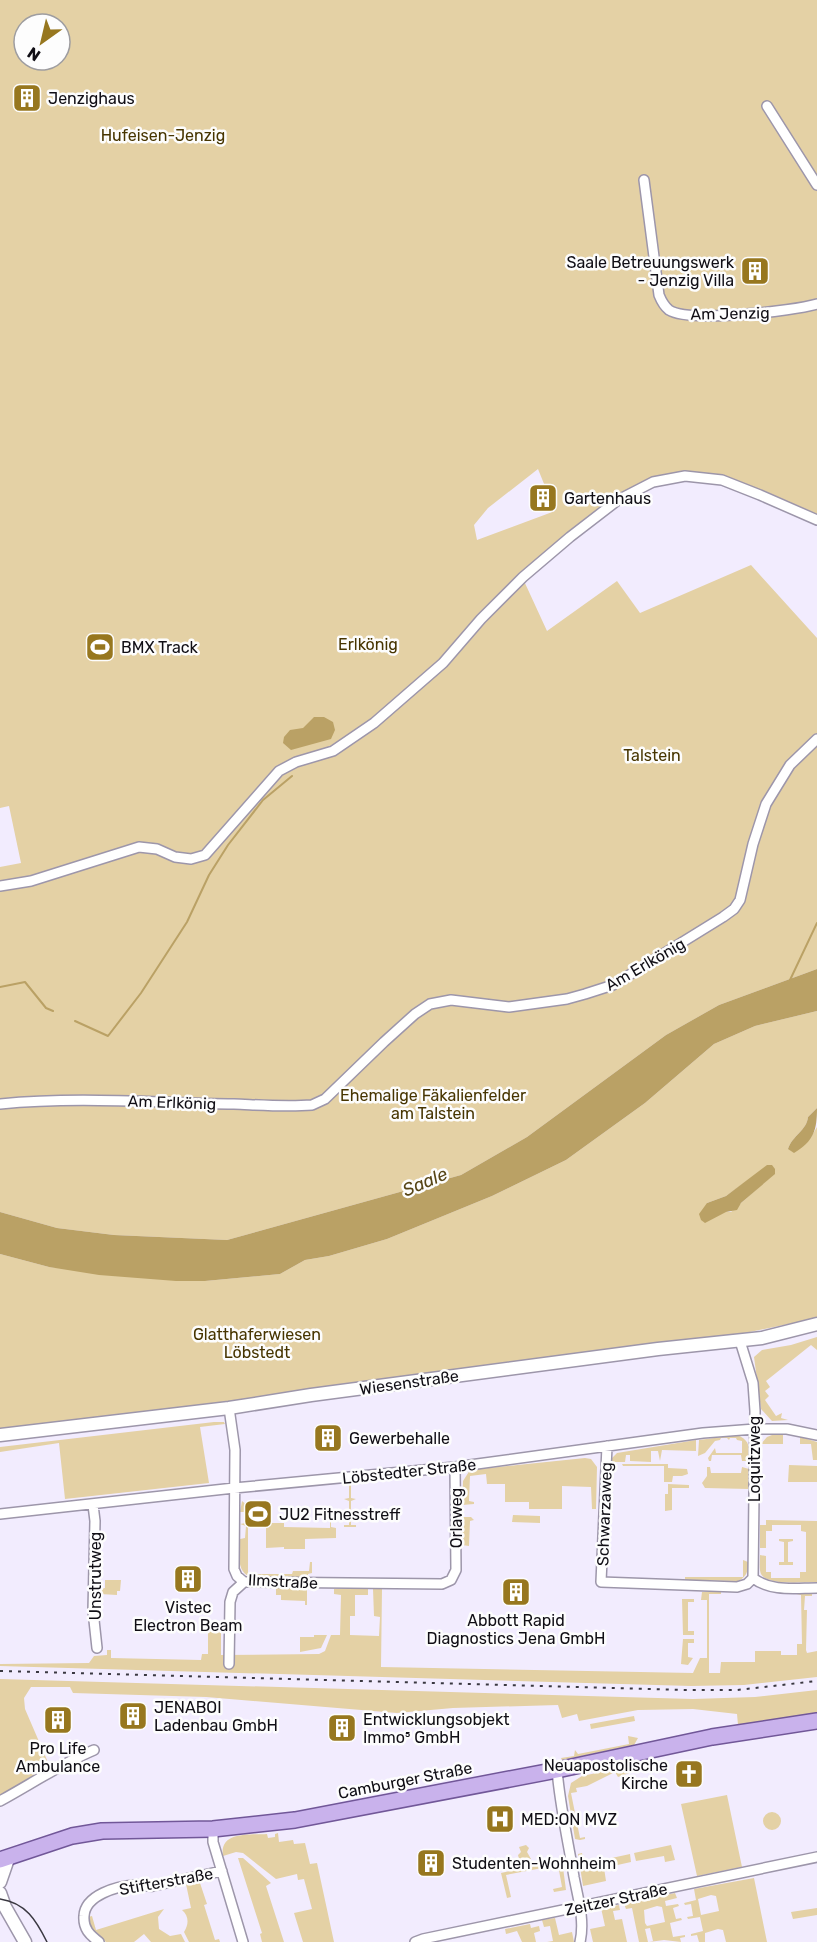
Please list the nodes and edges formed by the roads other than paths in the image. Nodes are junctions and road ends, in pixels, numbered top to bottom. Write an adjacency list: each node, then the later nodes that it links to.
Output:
1 (767, 106): 3 (street)
2 (644, 180): 4 (street, Am Jenzig)
3 (817, 185)
4 (817, 304)
5 (817, 520): 7 (street)
6 (817, 740): 8 (street, Am Erlkönig)
7 (0, 886)
8 (0, 1104)
9 (817, 1324): 10 (street, Wiesenstraße)
10 (740, 1341): 11 (street, Wiesenstraße); 12 (street, Loquitzweg)
11 (229, 1408): 13 (street, Wiesenstraße); 17 (street, Ilmstraße)
12 (755, 1428): 14 (street, Löbstedter Straße); 15 (street, Löbstedter Straße); 21 (street, Loquitzweg)
13 (0, 1435)
14 (817, 1436)
15 (607, 1446): 16 (street, Löbstedter Straße); 21 (street, Schwarzaweg)
16 (455, 1467): 17 (street, Löbstedter Straße); 20 (street, Orlaweg)
17 (234, 1488): 18 (street, Löbstedter Straße); 22 (street, Ilmstraße)
18 (93, 1505): 19 (street, Löbstedter Straße); 24 (street, Unstrutweg)
19 (0, 1514)
20 (456, 1570): 22 (street, Ilmstraße)
21 (753, 1578): 23 (street)
22 (244, 1582): 25 (street)
23 (817, 1588)
24 (97, 1648)
25 (229, 1664)
26 (817, 1721): 28 (main road, Camburger Straße)
27 (94, 1750): 29 (street)
28 (557, 1770): 30 (main road, Camburger Straße); 36 (street)
29 (0, 1801)
30 (213, 1829): 32 (main road, Camburger Straße); 33 (street, Stifterstraße)
31 (817, 1857): 36 (street, Zeitzer Straße)
32 (5, 1858): 34 (street)
33 (222, 1871): 39 (street, Stifterstraße); 40 (street, Stifterstraße)
34 (0, 1883): 35 (street)
35 (0, 1894): 38 (street)
36 (579, 1906): 37 (street); 41 (street, Zeitzer Straße)
37 (583, 1931): 42 (street); 43 (street)
38 (25, 1942)
39 (99, 1942)
40 (243, 1942)
41 (416, 1942)
42 (580, 1942)
43 (588, 1942)

